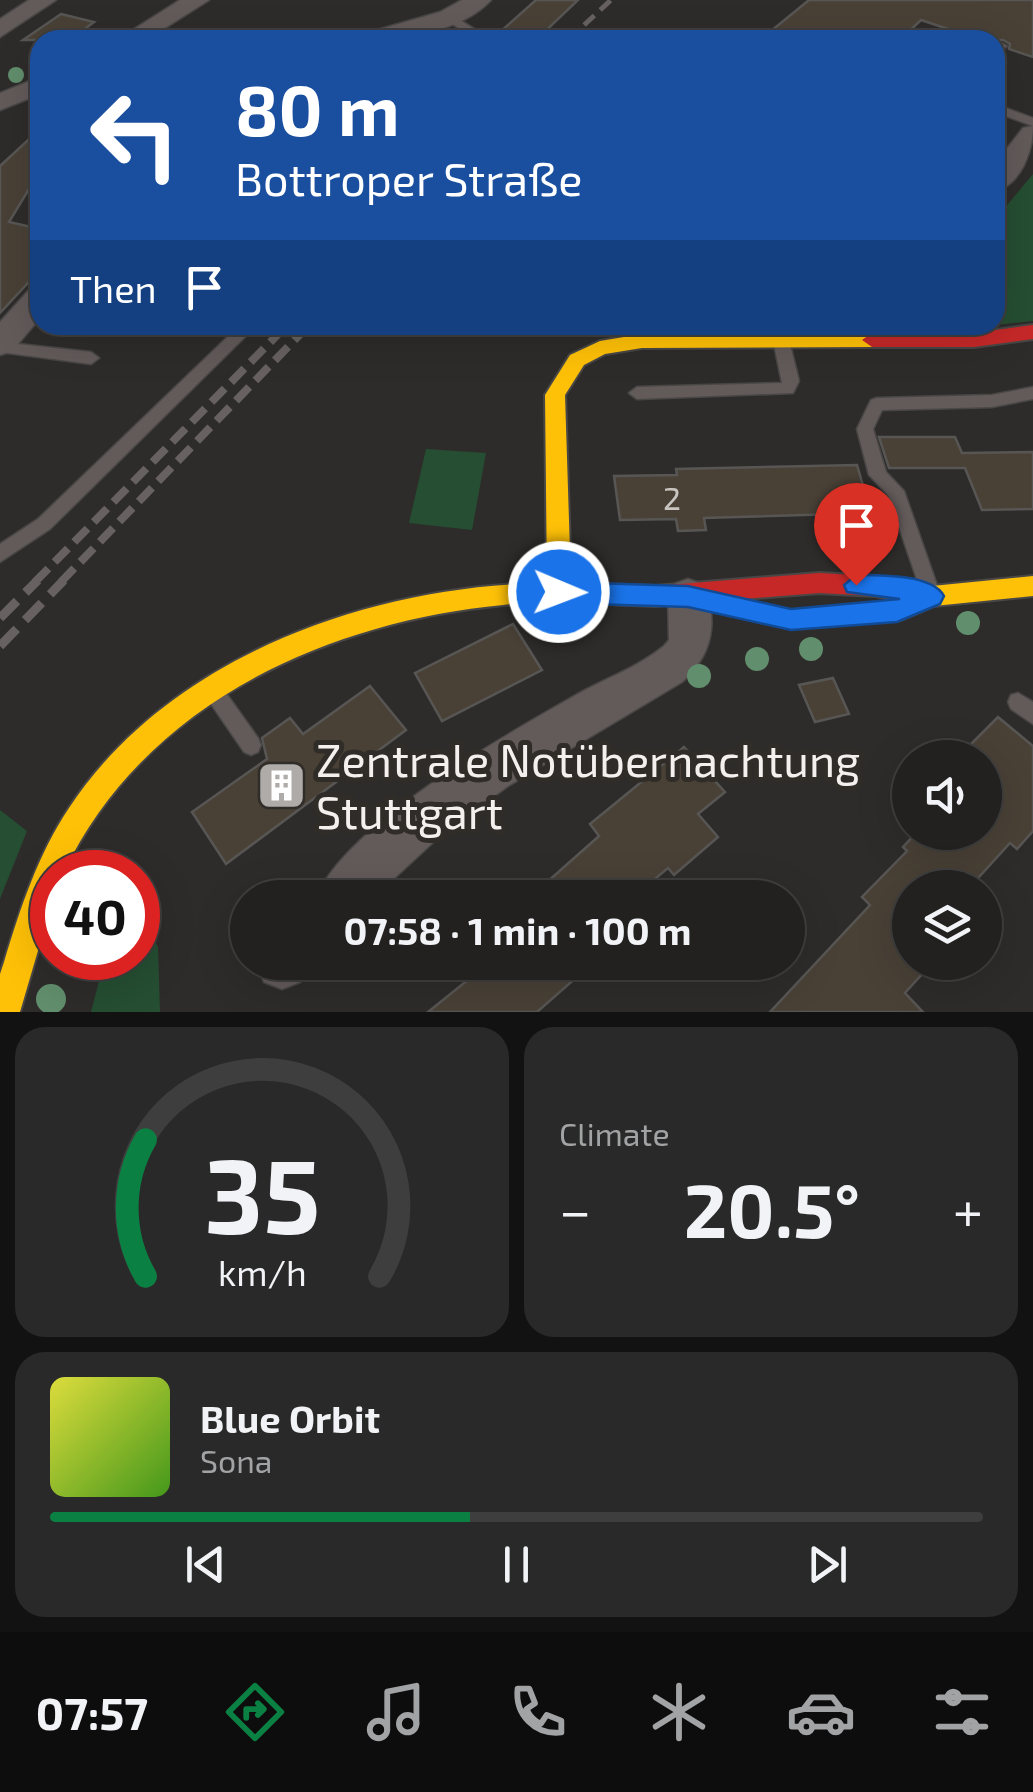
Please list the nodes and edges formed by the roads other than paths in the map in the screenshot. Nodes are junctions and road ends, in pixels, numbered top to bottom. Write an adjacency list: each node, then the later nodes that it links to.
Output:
1 (44, 0): 5 (street)
2 (198, 0): 6 (street)
3 (479, 0): 4 (street)
4 (448, 17): 7 (street); 8 (lane)
5 (0, 30)
6 (146, 30)
7 (403, 30)
8 (469, 30)
9 (30, 88): 10 (street)
10 (0, 102)
11 (1005, 112): 12 (lane)
12 (1033, 122)
13 (1033, 134): 14 (street)
14 (1005, 169)
15 (30, 310): 23 (street)
16 (1033, 332): 22 (street)
17 (240, 335): 27 (lane)
18 (832, 335): 21 (street)
19 (905, 335): 22 (street)
20 (960, 335): 22 (street)
21 (781, 340): 25 (lane); 29 (street)
22 (974, 340)
23 (0, 345): 24 (lane)
24 (92, 358)
25 (636, 393)
26 (1033, 393): 31 (lane)
27 (0, 554)
28 (1033, 586): 31 (street)
29 (559, 592): 30 (street); 34 (street)
30 (688, 596): 31 (street); 32 (street); 37 (street)
31 (932, 596): 33 (street)
32 (753, 612)
33 (882, 613)
34 (212, 689): 35 (lane); 36 (street)
35 (251, 745)
36 (61, 850)
37 (354, 880)
38 (30, 942): 39 (street)
39 (5, 997)

